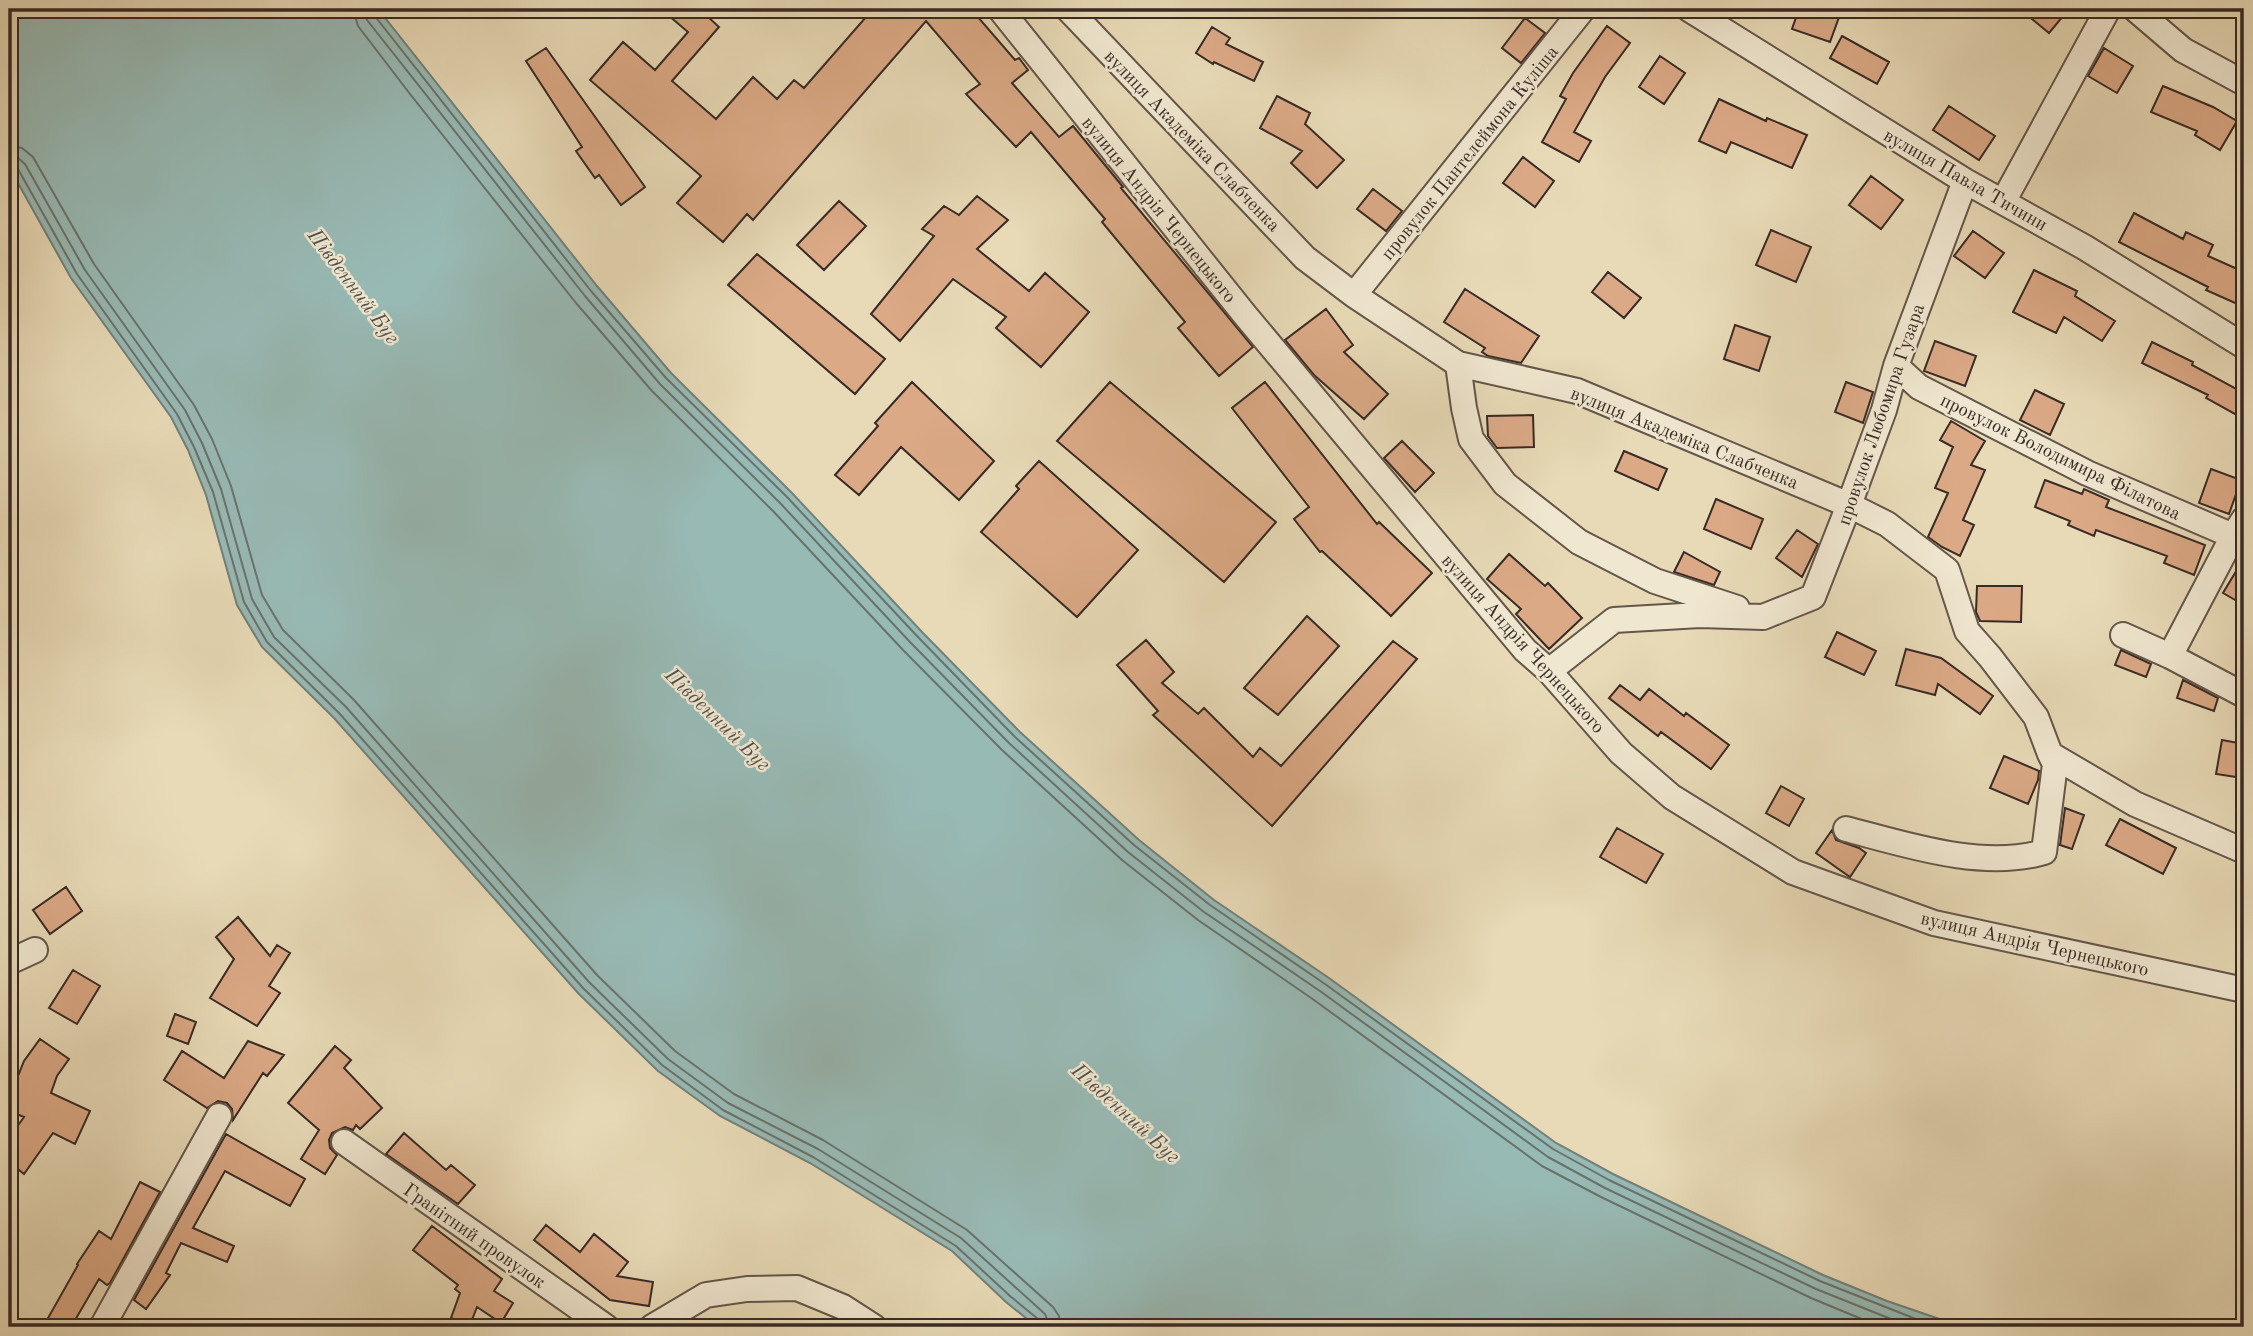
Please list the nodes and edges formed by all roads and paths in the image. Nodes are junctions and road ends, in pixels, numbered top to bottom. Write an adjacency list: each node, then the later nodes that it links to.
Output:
1 (1000, 9): 19 (street, вулиця Андрія Чернецького)
2 (1068, 9): 10 (street, вулиця Академіка Слабченка)
3 (1583, 9): 10 (street, провулок Пантелеймона Куліша)
4 (1689, 9): 8 (street, вулиця Павла Тичини)
5 (2108, 9): 9 (street)
6 (2135, 9): 7 (street)
7 (2244, 83)
8 (1965, 181): 9 (street, вулиця Павла Тичини); 13 (street, провулок Любомира Гузара)
9 (2003, 202): 11 (street, вулиця Павла Тичини)
10 (1354, 295): 12 (street, вулиця Академіка Слабченка)
11 (2244, 346)
12 (1458, 364): 14 (street, вулиця Академіка Слабченка); 16 (street)
13 (1896, 366): 14 (street, провулок Любомира Гузара); 15 (street, провулок Володимира Філатова)
14 (1849, 505): 16 (street, провулок Любомира Гузара); 21 (street, вулиця Академіка Слабченка)
15 (2239, 527): 18 (street, провулок Володимира Філатова)
16 (1763, 617): 19 (street)
17 (2123, 635): 18 (street)
18 (2169, 656): 20 (street)
19 (1549, 671): 26 (street, вулиця Андрія Чернецького)
20 (2244, 695)
21 (2050, 754): 22 (street, вулиця Академіка Слабченка); 23 (street)
22 (1846, 829)
23 (2244, 852)
24 (36, 950): 25 (street)
25 (9, 962)
26 (2244, 990)
27 (219, 1116): 29 (street)
28 (344, 1142): 30 (street, Гранітний провулок)
29 (102, 1327)
30 (606, 1327)
31 (652, 1327): 32 (street)
32 (874, 1327)

